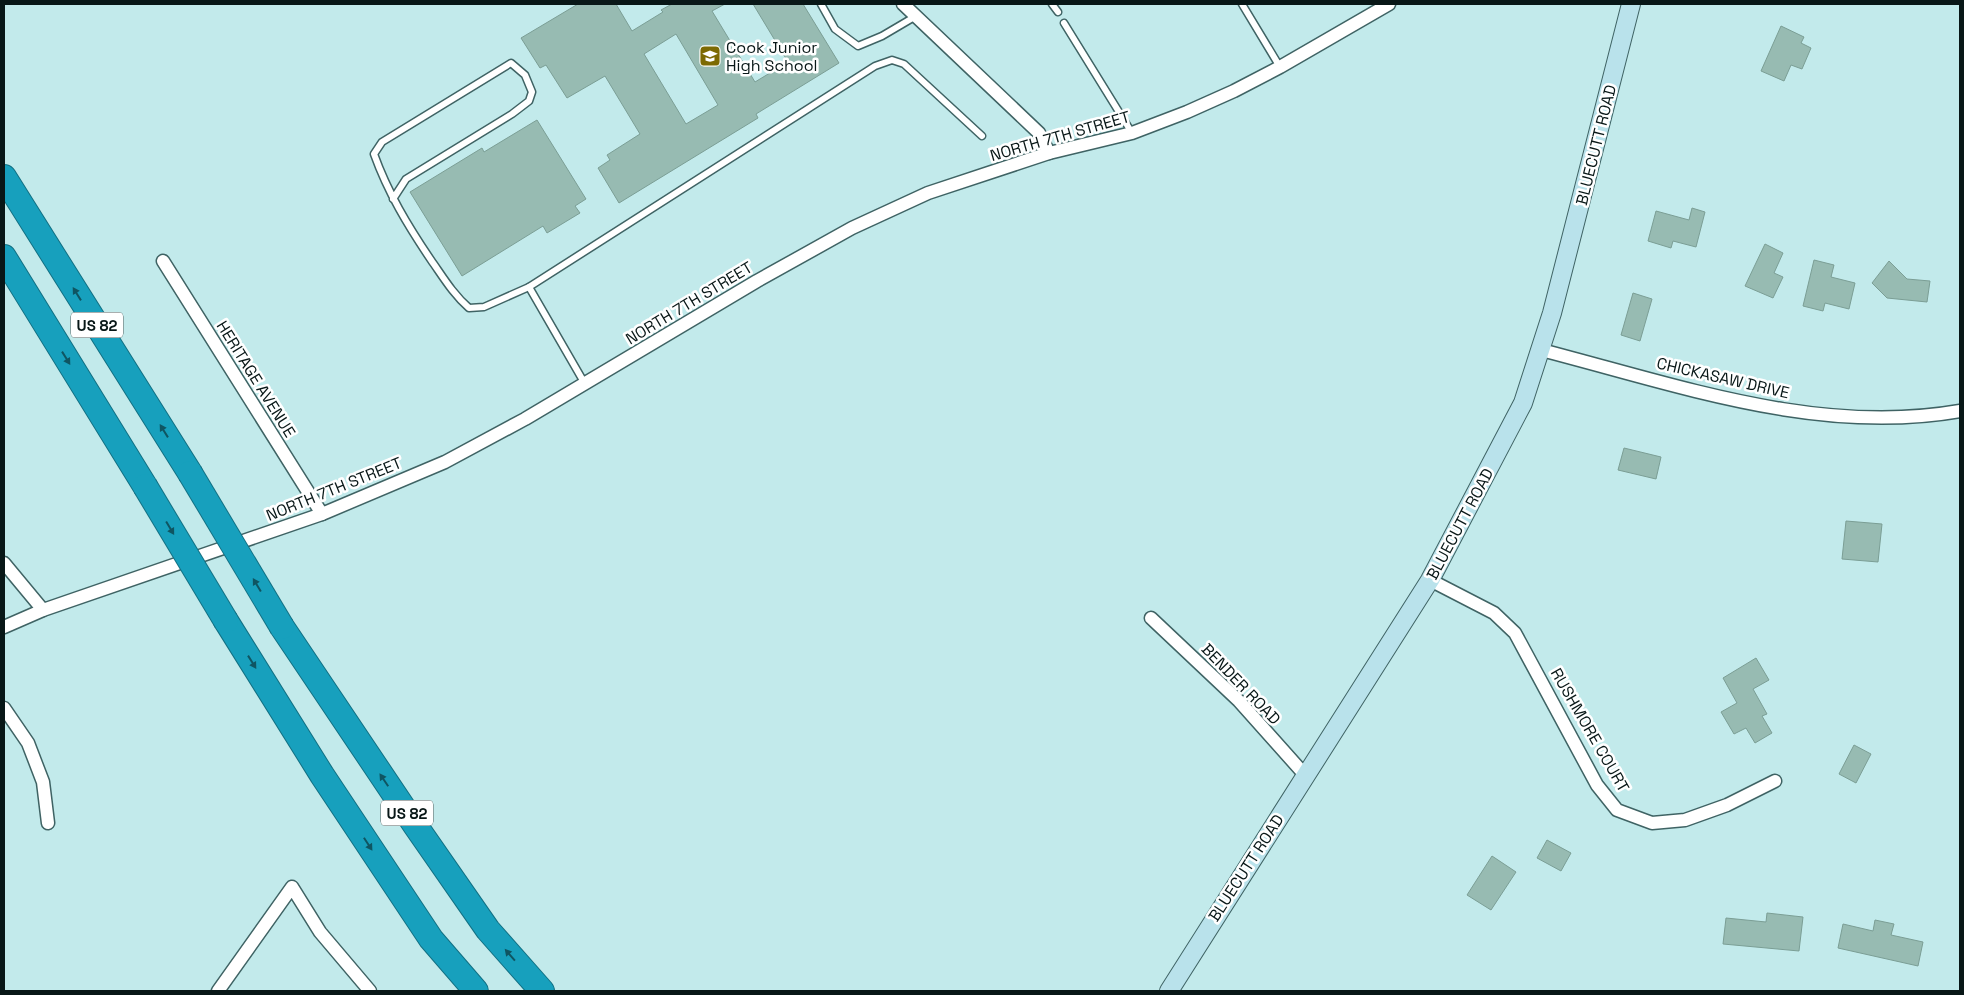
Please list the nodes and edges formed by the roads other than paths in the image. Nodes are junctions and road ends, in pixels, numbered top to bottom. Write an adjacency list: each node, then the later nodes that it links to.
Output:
1 (821, 4): 7 (lane)
2 (1052, 4): 8 (lane)
3 (1242, 4): 11 (lane)
4 (1389, 4): 11 (street, NORTH 7TH STREET)
5 (1624, 4): 10 (street)
6 (1631, 4): 10 (street, BLUECUTT ROAD)
7 (910, 8): 14 (street)
8 (1058, 12)
9 (1064, 23): 12 (lane)
10 (1619, 55): 20 (street, BLUECUTT ROAD)
11 (1280, 67): 12 (street, NORTH 7TH STREET)
12 (1132, 133): 14 (street, NORTH 7TH STREET)
13 (982, 136): 19 (lane)
14 (1049, 153): 21 (street, NORTH 7TH STREET)
15 (4, 177): 36 (highway, US 82, one-way to 15, bridge)
16 (393, 199): 16 (lane); 19 (lane)
17 (4, 257): 35 (highway, US 82, one-way to 35, bridge)
18 (163, 262): 23 (street, HERITAGE AVENUE)
19 (529, 287): 21 (lane)
20 (1541, 350): 22 (street, CHICKASAW DRIVE); 25 (street, BLUECUTT ROAD)
21 (585, 384): 23 (street, NORTH 7TH STREET)
22 (1960, 411)
23 (322, 514): 26 (street, NORTH 7TH STREET)
24 (4, 563): 26 (street)
25 (1430, 580): 30 (street, BLUECUTT ROAD); 31 (street, RUSHMORE COURT)
26 (44, 610): 28 (street, NORTH 7TH STREET)
27 (1151, 618): 30 (street, BENDER ROAD)
28 (4, 627)
29 (4, 708): 32 (street)
30 (1305, 776): 37 (street, BLUECUTT ROAD)
31 (1775, 781)
32 (48, 824)
33 (218, 991): 34 (street)
34 (370, 991)
35 (476, 991)
36 (542, 991)
37 (1169, 991)

